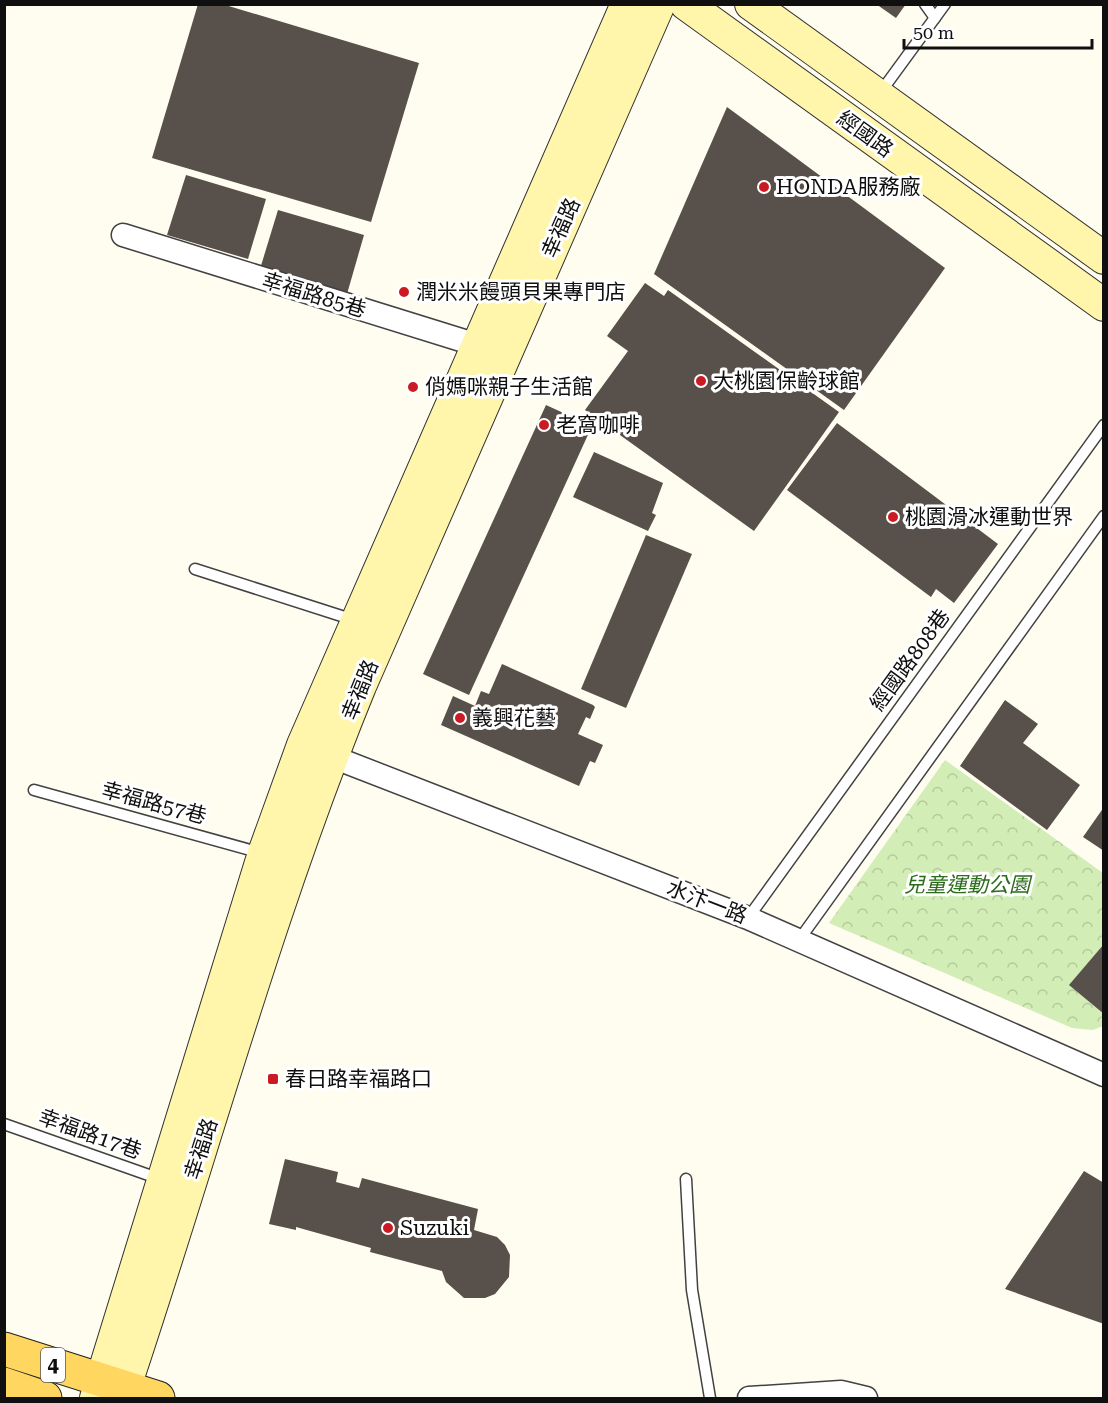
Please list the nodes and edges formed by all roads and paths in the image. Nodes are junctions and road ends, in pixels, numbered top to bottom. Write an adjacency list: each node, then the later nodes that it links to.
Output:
1 (627, 4): 12 (street, 幸福路)
2 (659, 4): 12 (street, 幸福路)
3 (686, 4): 11 (street, 經國路)
4 (751, 4): 8 (street, 經國路)
5 (925, 4): 7 (lane)
6 (945, 4): 7 (lane)
7 (935, 18): 8 (lane)
8 (878, 96): 10 (street, 經國路)
9 (123, 235): 12 (street, 幸福路85巷)
10 (1104, 258)
11 (1104, 305)
12 (492, 350): 16 (street, 幸福路); 18 (street, 幸福路)
13 (1104, 425): 21 (lane, 經國路808巷)
14 (1104, 516): 22 (lane)
15 (195, 569): 16 (lane)
16 (357, 621): 17 (street, 幸福路)
17 (303, 745): 18 (street, 水汴一路); 20 (street, 幸福路)
18 (333, 757): 21 (street, 水汴一路); 29 (street, 幸福路)
19 (34, 790): 20 (lane, 幸福路57巷)
20 (264, 854): 26 (street, 幸福路)
21 (748, 918): 22 (street, 水汴一路)
22 (799, 940): 23 (street, 水汴一路)
23 (1104, 1075)
24 (4, 1124): 26 (lane, 幸福路17巷)
25 (686, 1179): 32 (lane)
26 (163, 1181): 29 (street, 幸福路)
27 (4, 1349): 29 (main road, 4)
28 (4, 1384): 30 (main road, 4)
29 (111, 1391): 31 (main road, 4)
30 (45, 1398)
31 (158, 1398)
32 (710, 1398)
33 (749, 1398): 34 (street)
34 (866, 1398)

